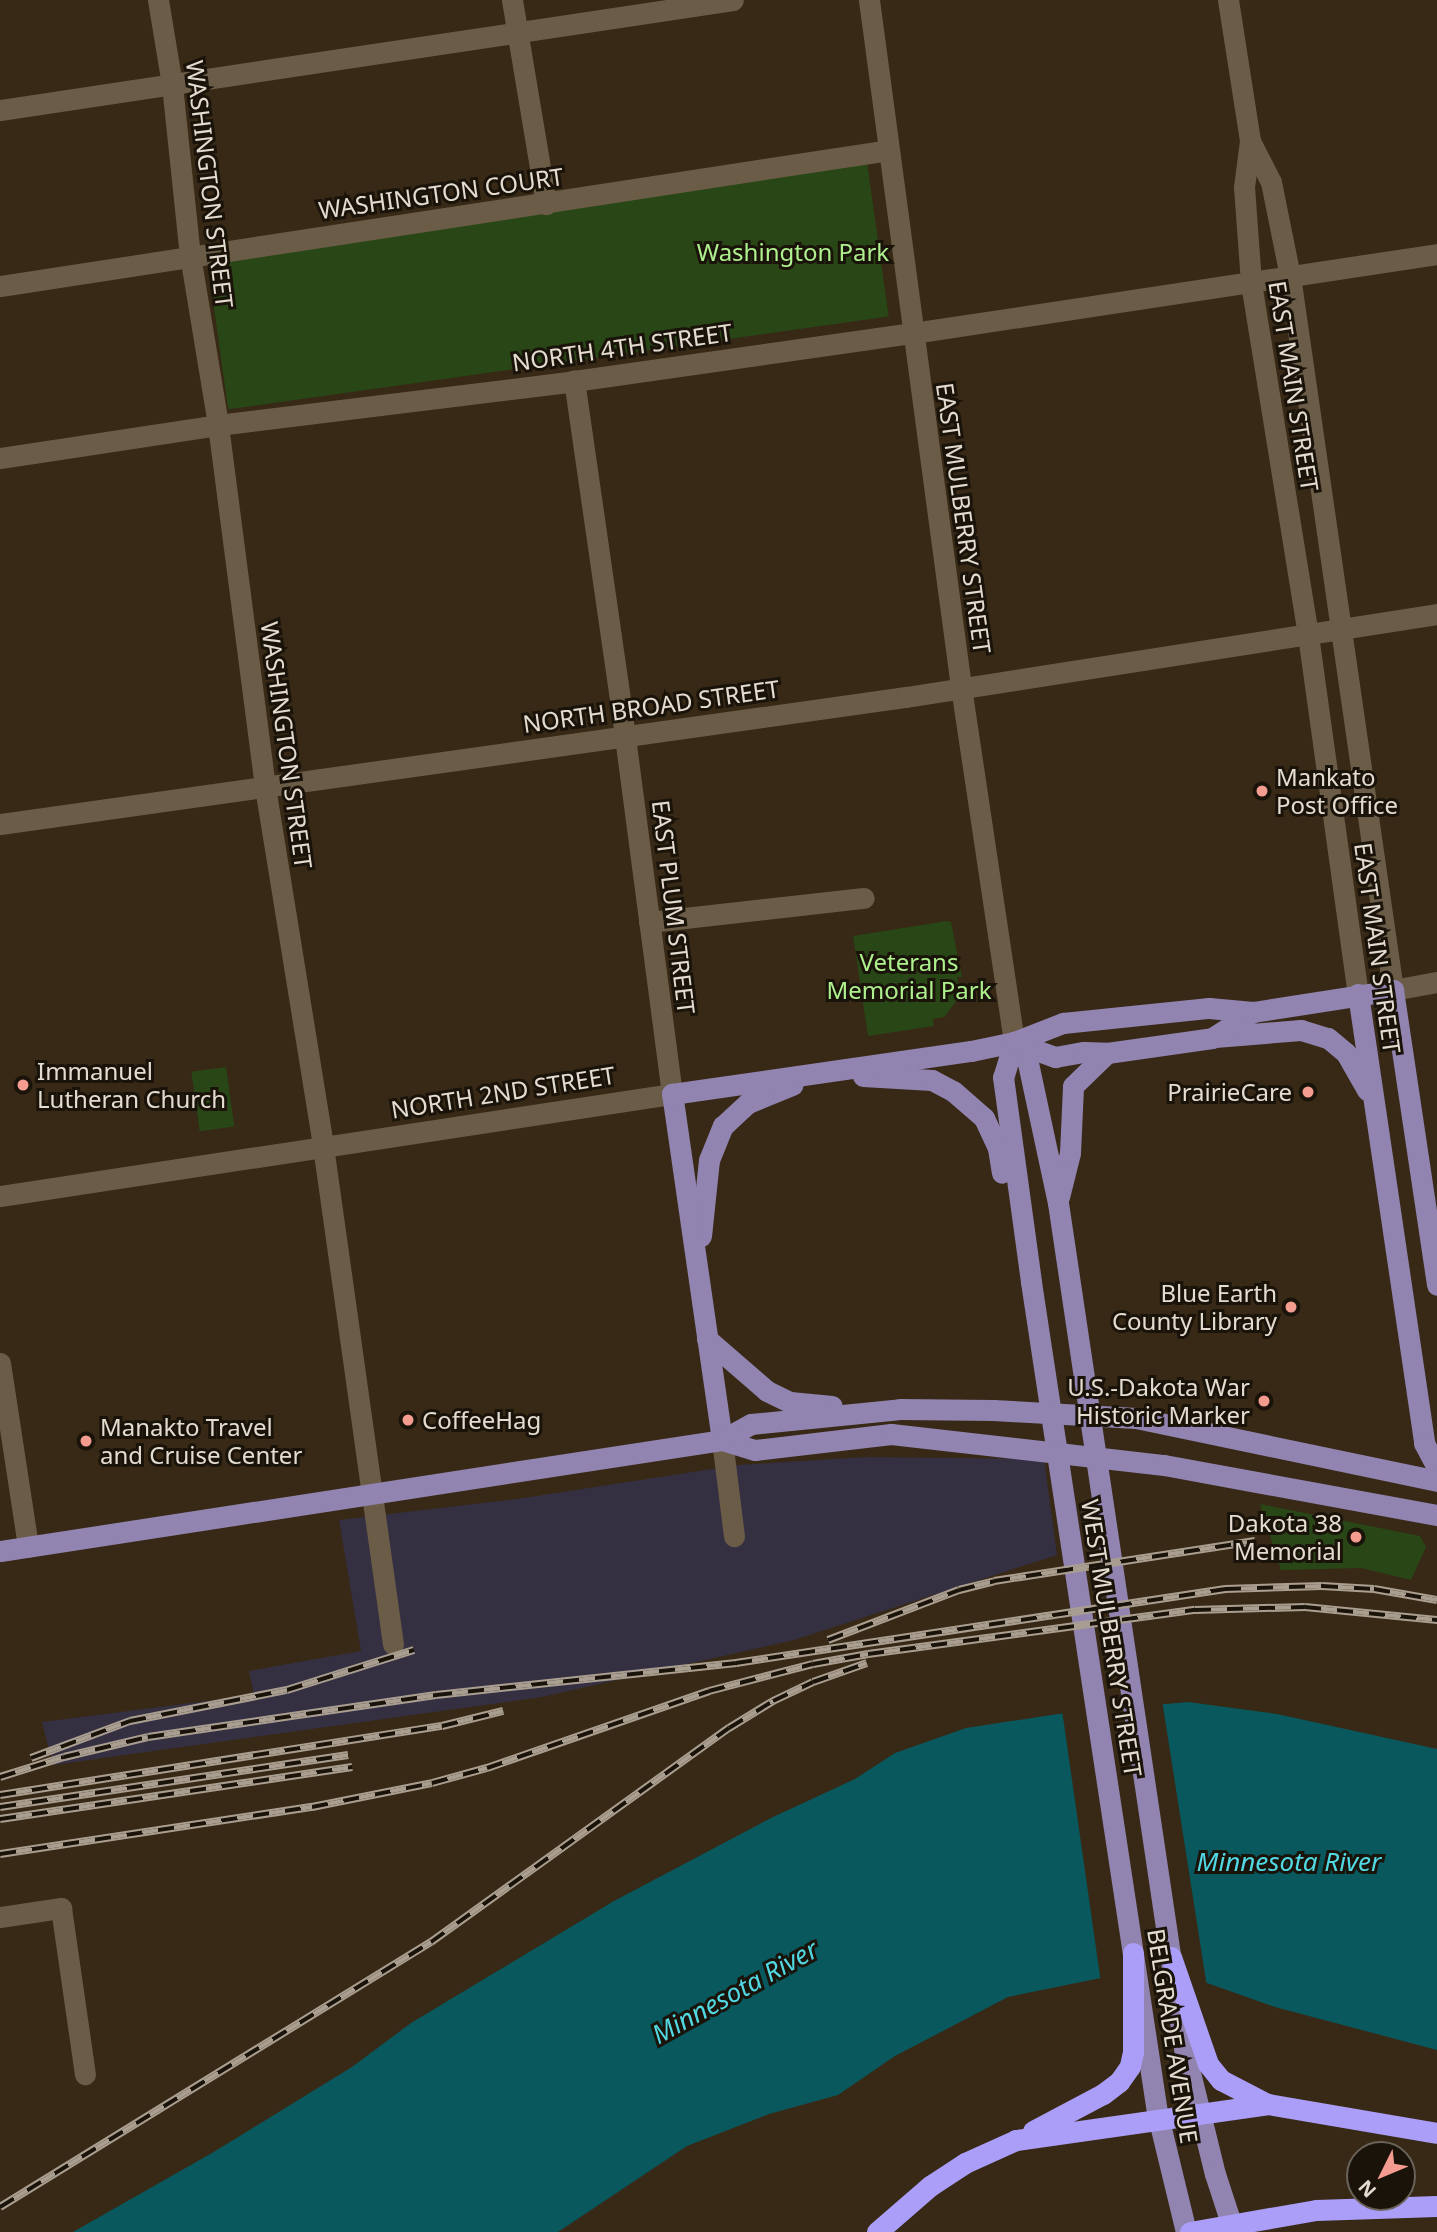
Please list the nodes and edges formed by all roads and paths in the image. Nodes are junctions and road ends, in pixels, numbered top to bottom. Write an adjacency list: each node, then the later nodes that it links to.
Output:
1 (158, 0): 7 (street, WASHINGTON STREET)
2 (512, 0): 6 (street)
3 (733, 0): 6 (street)
4 (869, 0): 10 (street, EAST MULBERRY STREET)
5 (1228, 0): 9 (street, EAST MAIN STREET)
6 (516, 32): 7 (street); 11 (street)
7 (172, 85): 8 (street); 13 (street, WASHINGTON STREET)
8 (0, 110)
9 (1250, 141): 14 (street, EAST MAIN STREET); 15 (street, EAST MAIN STREET)
10 (889, 150): 11 (street, WASHINGTON COURT); 17 (street, EAST MULBERRY STREET)
11 (546, 204): 13 (street, WASHINGTON COURT)
12 (1437, 254): 14 (street, NORTH 4TH STREET)
13 (190, 255): 16 (street, WASHINGTON COURT); 19 (street, WASHINGTON STREET)
14 (1290, 276): 15 (street, NORTH 4TH STREET); 22 (street, EAST MAIN STREET)
15 (1251, 282): 17 (street, NORTH 4TH STREET); 23 (street, EAST MAIN STREET)
16 (0, 286)
17 (913, 333): 18 (street, NORTH 4TH STREET); 24 (street, EAST MULBERRY STREET)
18 (574, 381): 19 (street, NORTH 4TH STREET); 25 (street, EAST PLUM STREET)
19 (218, 425): 20 (street, NORTH 4TH STREET); 26 (street, WASHINGTON STREET)
20 (0, 458)
21 (1437, 614): 22 (street, NORTH BROAD STREET)
22 (1340, 630): 23 (street, NORTH BROAD STREET); 31 (street, EAST MAIN STREET)
23 (1308, 635): 24 (street, NORTH BROAD STREET); 32 (street, EAST MAIN STREET)
24 (961, 687): 25 (street, NORTH BROAD STREET); 35 (street, EAST MULBERRY STREET)
25 (626, 737): 26 (street, NORTH BROAD STREET); 29 (street, EAST PLUM STREET)
26 (265, 787): 27 (street, NORTH BROAD STREET); 40 (street, WASHINGTON STREET)
27 (0, 824)
28 (864, 898): 29 (street)
29 (649, 922): 38 (street, EAST PLUM STREET)
30 (1437, 982): 31 (street)
31 (1393, 990): 32 (main road, NORTH 2ND STREET); 45 (main road, EAST MAIN STREET)
32 (1358, 994): 33 (main road, NORTH 2ND STREET); 39 (main road, EAST MAIN STREET)
33 (1253, 1012): 34 (main road, NORTH 2ND STREET); 35 (main road, NORTH 2ND STREET)
34 (1213, 1038): 36 (main road, NORTH 2ND STREET); 39 (main road)
35 (1014, 1042): 36 (main road, NORTH 2ND STREET); 37 (main road, NORTH 2ND STREET); 42 (main road); 43 (main road)
36 (1108, 1053): 42 (main road)
37 (820, 1073): 38 (main road, NORTH 2ND STREET); 43 (main road); 44 (main road)
38 (671, 1094): 40 (street, NORTH 2ND STREET); 44 (main road, EAST PLUM STREET)
39 (1375, 1104): 50 (main road, EAST MAIN STREET)
40 (323, 1146): 41 (street, NORTH 2ND STREET); 52 (street, WASHINGTON STREET)
41 (0, 1196)
42 (1058, 1203): 59 (main road, WEST MULBERRY STREET)
43 (1023, 1230): 58 (main road, WEST MULBERRY STREET)
44 (697, 1266): 46 (main road, EAST PLUM STREET)
45 (1437, 1285)
46 (707, 1339): 48 (main road); 49 (main road, EAST PLUM STREET)
47 (0, 1363): 55 (street)
48 (900, 1409): 49 (main road); 51 (main road)
49 (722, 1440): 52 (main road); 53 (main road); 54 (street)
50 (1437, 1467)
51 (1437, 1481)
52 (372, 1496): 55 (main road); 57 (street, WASHINGTON STREET)
53 (1437, 1515)
54 (734, 1536)
55 (28, 1547): 56 (main road)
56 (0, 1551)
57 (393, 1644)
58 (1117, 1847): 61 (main road, BELGRADE AVENUE)
59 (1154, 1849): 62 (main road, BELGRADE AVENUE)
60 (0, 1917): 65 (street)
61 (1133, 1952): 64 (highway)
62 (1171, 1957): 63 (highway)
63 (1192, 2047): 66 (highway); 67 (main road, BELGRADE AVENUE)
64 (1141, 2051): 68 (main road, BELGRADE AVENUE); 70 (highway)
65 (85, 2074)
66 (1268, 2104): 67 (highway); 69 (highway)
67 (1201, 2115): 68 (highway); 74 (main road, BELGRADE AVENUE)
68 (1158, 2122): 70 (highway); 73 (main road, BELGRADE AVENUE)
69 (1437, 2133)
70 (1016, 2140): 72 (highway)
71 (1437, 2206): 73 (highway)
72 (877, 2232)
73 (1188, 2232)
74 (1234, 2232)

